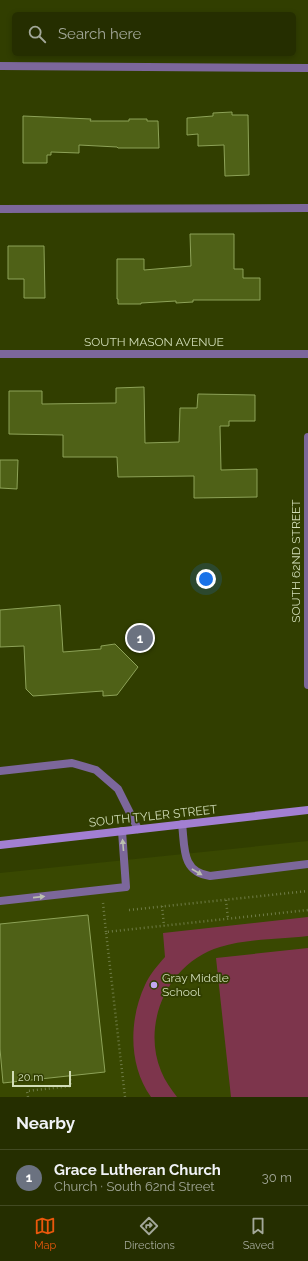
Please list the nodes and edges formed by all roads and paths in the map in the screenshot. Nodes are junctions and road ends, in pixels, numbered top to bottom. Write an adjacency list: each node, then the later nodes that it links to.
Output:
1 (0, 66): 2 (street)
2 (308, 68)
3 (308, 208): 4 (street)
4 (0, 209)
5 (0, 354): 6 (street, SOUTH MASON AVENUE)
6 (308, 354)
7 (308, 437): 8 (street, SOUTH 62ND STREET)
8 (308, 551): 9 (street, SOUTH 62ND STREET)
9 (308, 685)
10 (0, 771): 13 (street)
11 (308, 810): 12 (street, SOUTH TYLER STREET)
12 (182, 824): 13 (street, SOUTH TYLER STREET); 16 (street, one-way to 16)
13 (138, 829): 14 (street, SOUTH TYLER STREET)
14 (122, 831): 15 (street, SOUTH TYLER STREET); 17 (street, one-way to 14)
15 (0, 845)
16 (308, 864)
17 (102, 890): 20 (street, one-way to 17); 26 (path)
18 (308, 890): 19 (path)
19 (226, 900): 21 (path); 24 (path)
20 (0, 901)
21 (162, 906): 22 (path); 25 (path)
22 (129, 910)
23 (308, 910): 24 (path)
24 (228, 919): 25 (path)
25 (164, 926): 26 (path)
26 (106, 932): 29 (path)
27 (70, 1076): 28 (path)
28 (28, 1097)
29 (125, 1097)

